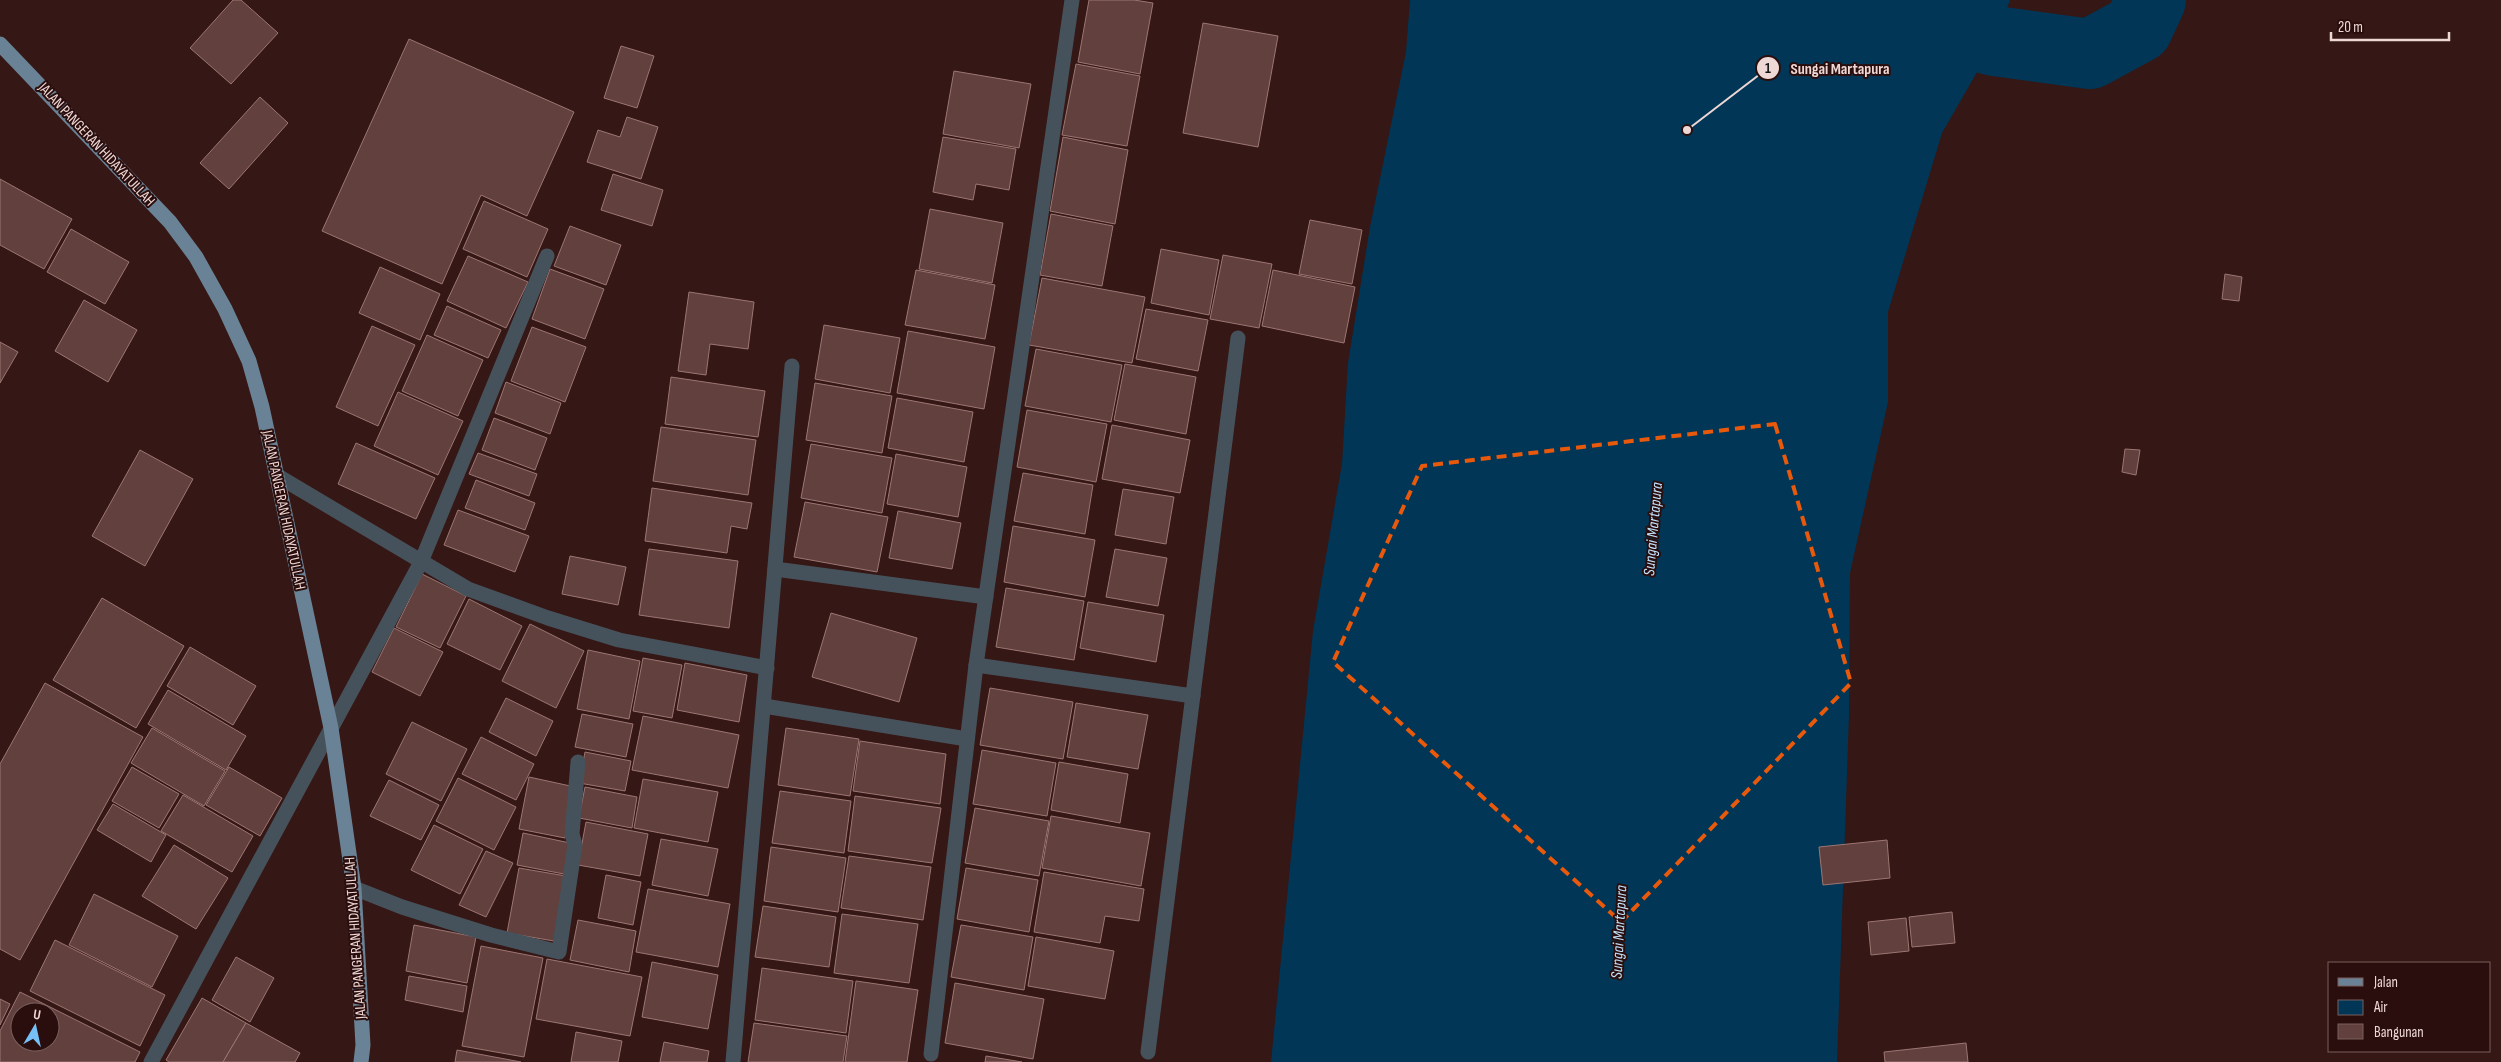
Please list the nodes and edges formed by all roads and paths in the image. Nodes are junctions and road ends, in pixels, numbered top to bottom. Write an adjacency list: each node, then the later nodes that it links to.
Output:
1 (1072, 0): 9 (street)
2 (0, 44): 6 (main road, JALAN PANGERAN HIDAYATULLAH)
3 (547, 256): 7 (street)
4 (1238, 338): 12 (street)
5 (792, 366): 8 (street)
6 (276, 475): 7 (street); 14 (main road, JALAN PANGERAN HIDAYATULLAH)
7 (420, 562): 11 (street); 14 (street)
8 (775, 569): 9 (street); 11 (street)
9 (986, 597): 10 (street)
10 (976, 665): 12 (street); 15 (street)
11 (767, 668): 13 (street)
12 (1193, 696): 18 (street)
13 (764, 706): 15 (street); 22 (street)
14 (331, 728): 17 (main road, JALAN PANGERAN HIDAYATULLAH); 20 (street)
15 (967, 739): 19 (street)
16 (578, 762): 17 (street)
17 (354, 888): 21 (main road, JALAN PANGERAN HIDAYATULLAH)
18 (1148, 1052)
19 (931, 1054)
20 (151, 1062)
21 (361, 1062)
22 (733, 1062)

